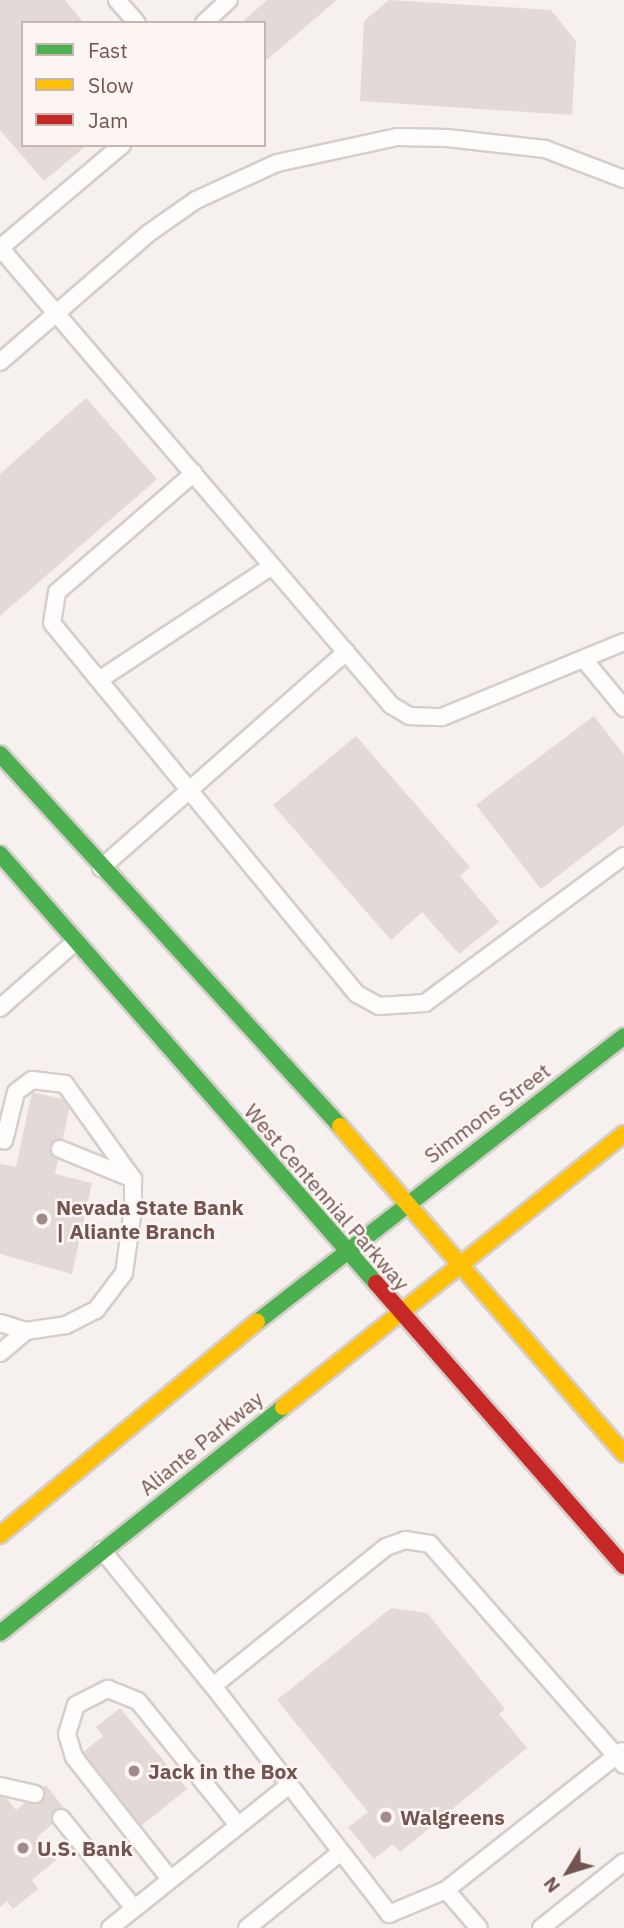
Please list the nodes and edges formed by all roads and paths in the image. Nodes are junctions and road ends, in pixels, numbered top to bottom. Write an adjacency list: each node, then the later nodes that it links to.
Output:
1 (117, 0): 3 (lane)
2 (229, 0): 4 (lane)
3 (135, 21)
4 (206, 21)
5 (120, 147): 7 (lane)
6 (624, 179): 8 (lane)
7 (1, 249): 8 (lane)
8 (56, 314): 9 (lane); 10 (lane)
9 (0, 362)
10 (194, 473): 11 (lane); 15 (lane)
11 (272, 566): 13 (lane); 15 (lane)
12 (624, 642): 14 (lane)
13 (346, 652): 14 (lane); 18 (lane)
14 (586, 662): 16 (lane)
15 (99, 681): 18 (lane)
16 (624, 708)
17 (0, 754): 21 (main road)
18 (190, 789): 20 (lane); 21 (lane)
19 (0, 854): 22 (main road, West Centennial Parkway)
20 (624, 856)
21 (100, 869): 30 (main road)
22 (76, 941): 23 (lane); 31 (main road, West Centennial Parkway)
23 (0, 1008)
24 (624, 1036): 30 (main road, Simmons Street)
25 (624, 1134): 32 (main road)
26 (2, 1141): 27 (lane); 29 (lane)
27 (21, 1143)
28 (60, 1149): 29 (lane)
29 (133, 1179): 35 (lane)
30 (408, 1200): 31 (main road, Simmons Street); 32 (main road)
31 (345, 1249): 33 (main road, West Centennial Parkway); 38 (main road)
32 (459, 1262): 33 (main road, Aliante Parkway); 37 (main road)
33 (397, 1311): 40 (main road, Aliante Parkway); 42 (main road, West Centennial Parkway)
34 (0, 1322): 35 (lane)
35 (26, 1331): 36 (lane)
36 (0, 1353)
37 (624, 1454)
38 (22, 1517): 39 (main road); 41 (main road)
39 (0, 1535)
40 (102, 1550): 43 (main road, Aliante Parkway); 44 (lane)
41 (0, 1552)
42 (624, 1566)
43 (0, 1633)
44 (213, 1686): 45 (lane); 46 (lane)
45 (621, 1756): 54 (lane)
46 (289, 1785): 50 (lane); 51 (lane)
47 (0, 1786): 48 (lane)
48 (35, 1794)
49 (61, 1818): 55 (lane)
50 (238, 1825): 53 (lane); 53 (lane)
51 (341, 1852): 54 (lane); 57 (lane)
52 (624, 1862): 59 (lane)
53 (170, 1880): 55 (lane)
54 (446, 1890): 58 (lane)
55 (134, 1908): 56 (lane)
56 (110, 1928)
57 (247, 1928)
58 (480, 1928)
59 (541, 1928)

